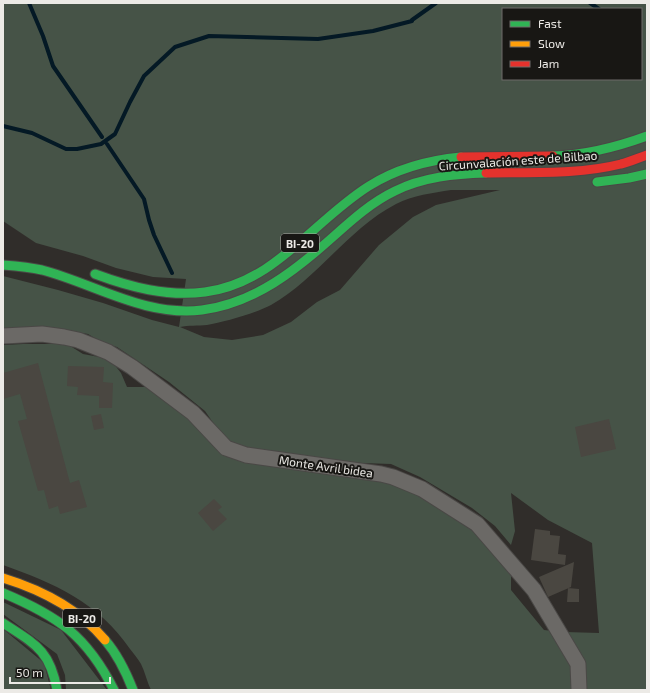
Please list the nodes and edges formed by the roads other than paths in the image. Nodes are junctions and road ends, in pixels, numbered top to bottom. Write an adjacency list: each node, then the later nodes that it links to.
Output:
1 (647, 136): 3 (main road, Circunvalación este de Bilbao / BI-20)
2 (614, 137): 3 (main road)
3 (549, 155): 10 (main road, Circunvalación este de Bilbao / BI-20)
4 (647, 155): 5 (main road, Circunvalación este de Bilbao / BI-20)
5 (534, 172): 7 (main road); 9 (main road, Circunvalación este de Bilbao / BI-20)
6 (647, 174): 8 (main road)
7 (552, 182)
8 (587, 183)
9 (3, 265)
10 (89, 272)
11 (3, 336): 18 (street, Monte Avril bidea)
12 (3, 578): 17 (main road, BI-20)
13 (3, 593): 16 (main road, BI-20)
14 (3, 623): 15 (main road)
15 (57, 690)
16 (114, 690)
17 (132, 690)
18 (579, 690)

